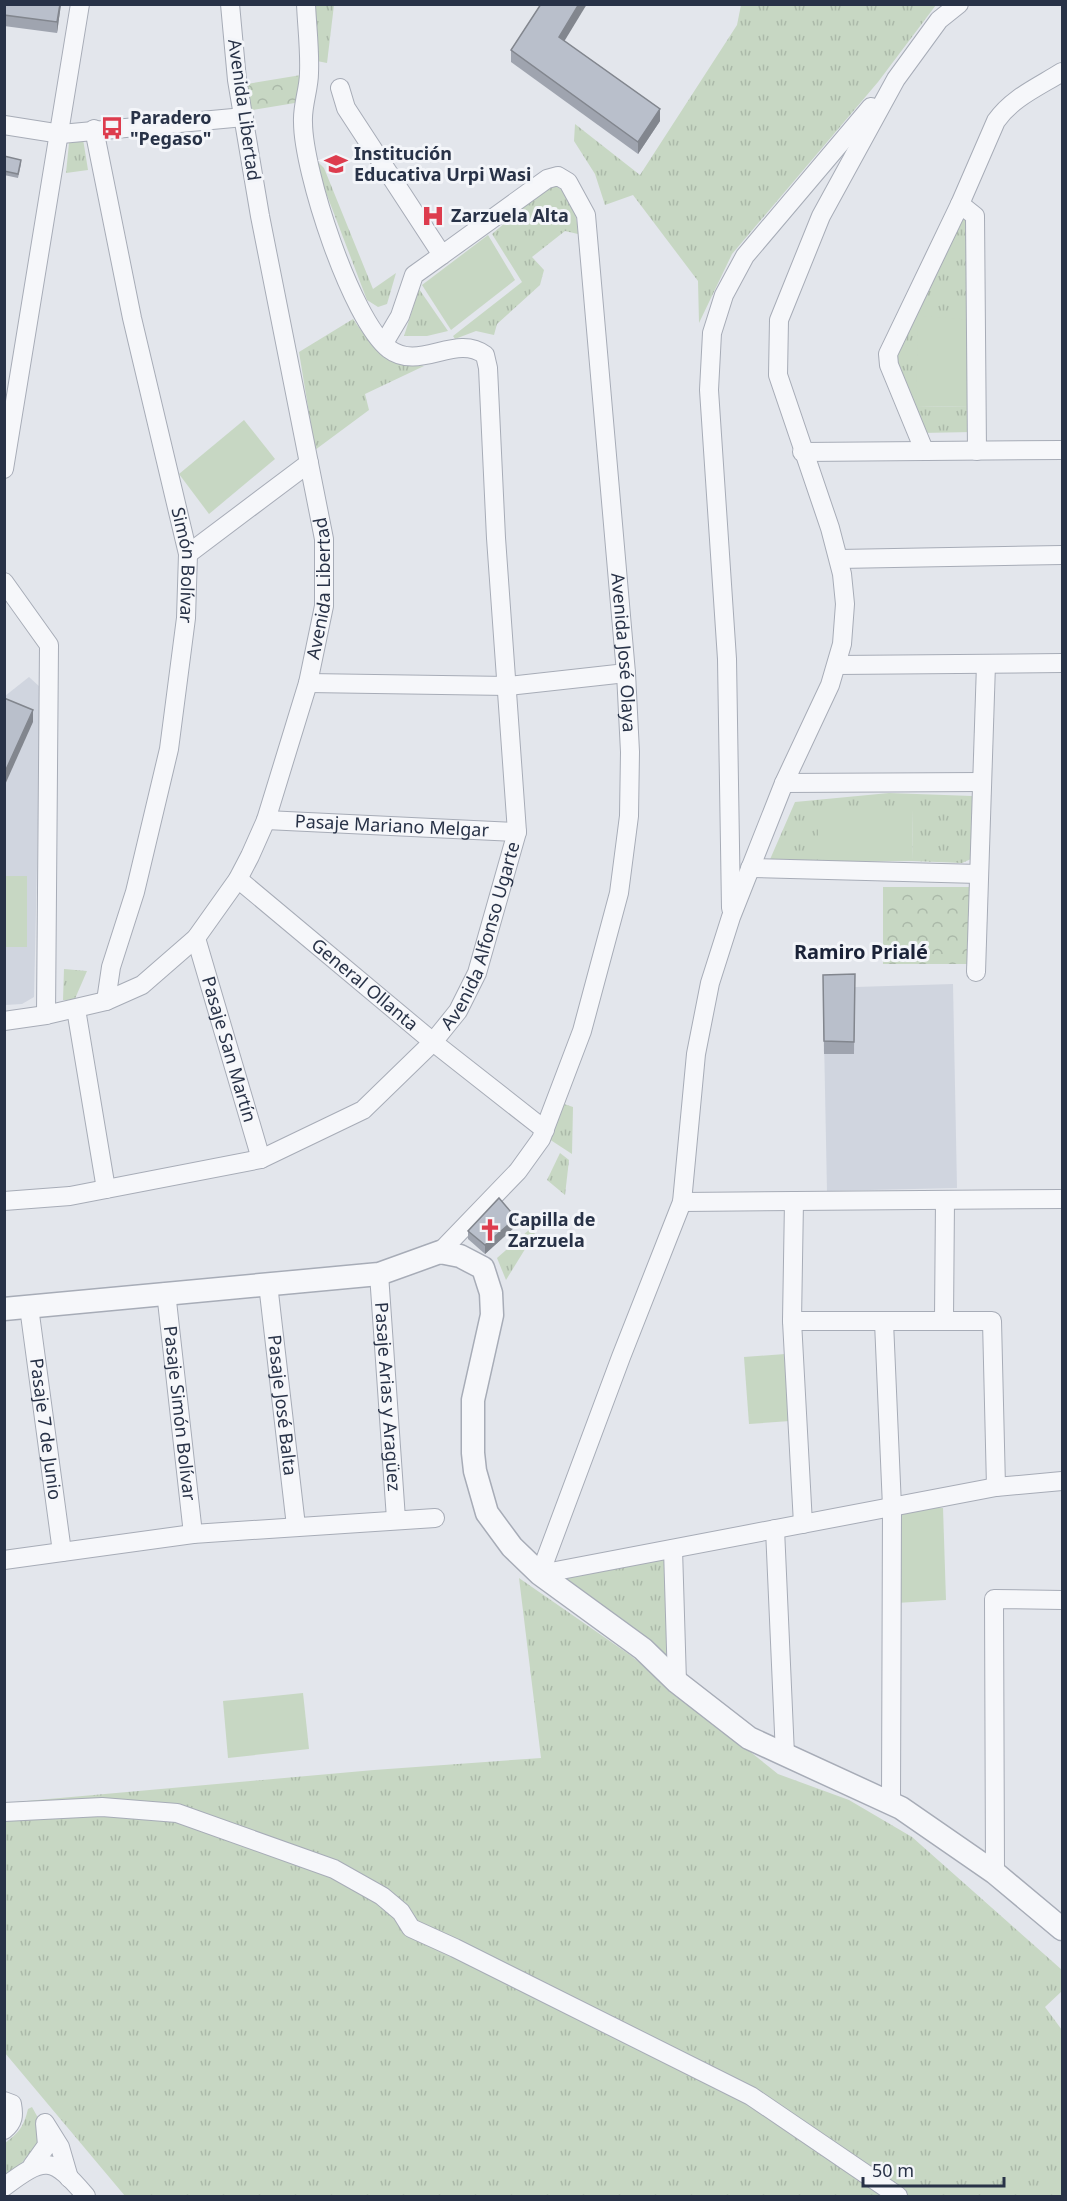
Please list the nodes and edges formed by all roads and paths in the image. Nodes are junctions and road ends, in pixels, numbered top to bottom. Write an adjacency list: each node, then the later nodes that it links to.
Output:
1 (81, 4): 11 (street)
2 (230, 4): 8 (street, Avenida Libertad)
3 (306, 4): 14 (street)
4 (959, 4): 6 (street)
5 (1062, 72): 12 (street)
6 (896, 79): 18 (street); 38 (street)
7 (340, 88): 13 (street)
8 (244, 117): 10 (street); 19 (street, Avenida Libertad)
9 (4, 125): 11 (street)
10 (94, 129): 11 (street); 21 (street, Simón Bolívar)
11 (61, 134): 20 (street)
12 (960, 204): 15 (street); 17 (street)
13 (442, 255): 14 (street); 28 (street, Avenida José Olaya)
14 (384, 343): 30 (street, Avenida Alfonso Ugarte)
15 (924, 450): 17 (street); 18 (street)
16 (1062, 450): 17 (street)
17 (977, 451)
18 (802, 452): 23 (street)
19 (309, 463): 21 (street); 29 (street, Avenida Libertad)
20 (4, 470)
21 (188, 554): 41 (street, Simón Bolívar)
22 (1062, 555): 23 (street)
23 (839, 559): 27 (street)
24 (6, 591): 43 (street)
25 (1062, 663): 26 (street)
26 (986, 664): 27 (street); 31 (street)
27 (837, 665): 32 (street)
28 (626, 673): 30 (street); 46 (street, Avenida José Olaya)
29 (308, 683): 30 (street); 33 (street, Avenida Libertad)
30 (508, 686): 34 (street, Avenida Alfonso Ugarte)
31 (982, 782): 32 (street); 36 (street)
32 (784, 783): 35 (street)
33 (266, 820): 34 (street, Pasaje Mariano Melgar); 37 (street, Avenida Libertad)
34 (517, 832): 45 (street, Avenida Alfonso Ugarte)
35 (750, 868): 36 (street); 38 (street)
36 (978, 874): 40 (street)
37 (238, 879): 39 (street, Avenida Libertad); 45 (street, General Ollanta)
38 (731, 917): 53 (street)
39 (196, 938): 41 (street, Avenida Libertad); 47 (street, Pasaje San Martín)
40 (976, 972)
41 (106, 1001): 42 (street, Avenida Libertad)
42 (76, 1009): 43 (street, Avenida Libertad); 48 (street)
43 (46, 1015): 44 (street, Avenida Libertad)
44 (4, 1021)
45 (433, 1042): 46 (street, General Ollanta); 47 (street, Avenida Alfonso Ugarte)
46 (545, 1130): 54 (street, Avenida José Olaya)
47 (261, 1158): 48 (street, Avenida Alfonso Ugarte)
48 (106, 1189): 51 (street, Avenida Alfonso Ugarte)
49 (1062, 1199): 50 (street)
50 (945, 1200): 52 (street); 60 (street)
51 (4, 1201)
52 (794, 1201): 53 (street); 61 (street)
53 (682, 1202): 75 (street)
54 (440, 1252): 55 (street); 75 (street)
55 (379, 1274): 56 (street); 67 (street, Pasaje Arias y Aragüez)
56 (268, 1284): 57 (street); 69 (street, Pasaje José Balta)
57 (166, 1292): 58 (street); 71 (street, Pasaje Simón Bolívar)
58 (29, 1307): 59 (street); 73 (street, Pasaje 7 de Junio)
59 (4, 1309)
60 (944, 1319): 62 (street); 64 (street)
61 (792, 1321): 62 (street); 68 (street)
62 (884, 1322): 65 (street)
63 (1062, 1481): 64 (street)
64 (996, 1487): 65 (street)
65 (892, 1507): 68 (street); 79 (street)
66 (435, 1518): 67 (street)
67 (396, 1519): 69 (street)
68 (804, 1524): 70 (street)
69 (296, 1526): 71 (street)
70 (775, 1529): 72 (street); 78 (street)
71 (193, 1534): 73 (street)
72 (673, 1549): 75 (street); 77 (street)
73 (62, 1552): 74 (street)
74 (4, 1560)
75 (540, 1574): 77 (street)
76 (1062, 1600): 81 (street)
77 (677, 1682): 78 (street)
78 (786, 1755): 79 (street)
79 (891, 1803): 81 (street)
80 (4, 1812): 89 (street)
81 (994, 1874): 82 (street)
82 (1062, 1929)
83 (4, 2101): 84 (street)
84 (4, 2130)
85 (32, 2166): 86 (street); 86 (street); 87 (street)
86 (69, 2178): 88 (street)
87 (4, 2187)
88 (86, 2196)
89 (898, 2196)

